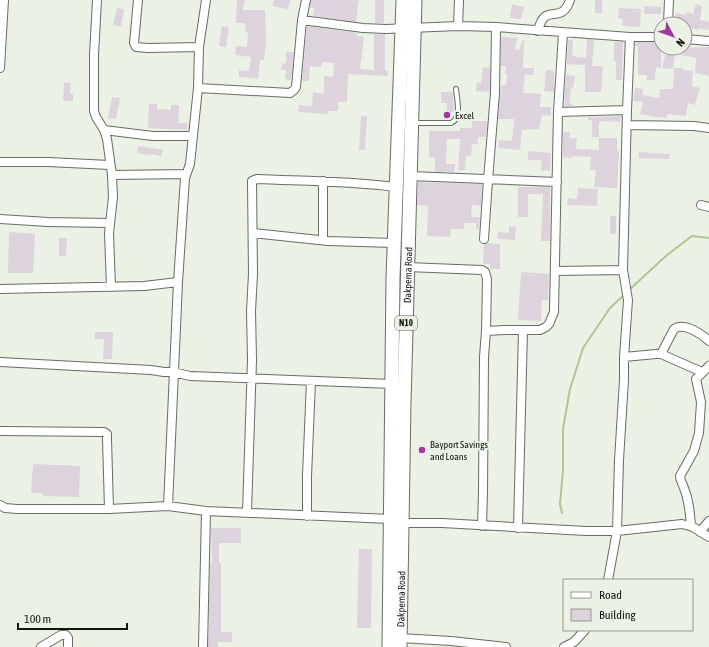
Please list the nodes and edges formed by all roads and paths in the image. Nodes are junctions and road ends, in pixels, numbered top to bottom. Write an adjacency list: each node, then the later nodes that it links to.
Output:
1 (4, 0): 23 (street)
2 (97, 0): 31 (street)
3 (138, 0): 22 (street)
4 (206, 0): 22 (street)
5 (306, 0): 12 (street)
6 (403, 0): 15 (highway, Dakpema Road / N10)
7 (415, 0): 15 (highway, Dakpema Road / N10)
8 (459, 0): 13 (street)
9 (570, 0): 16 (street)
10 (669, 0): 11 (street)
11 (668, 16)
12 (302, 20): 15 (street); 24 (street)
13 (458, 26): 14 (street); 15 (street)
14 (496, 27): 16 (street); 38 (street)
15 (407, 29): 28 (highway, Dakpema Road / N10); 41 (highway, Dakpema Road / N10)
16 (538, 31): 17 (street)
17 (563, 33): 19 (street); 27 (street)
18 (653, 37): 19 (street)
19 (630, 38): 26 (street)
20 (693, 40): 21 (street)
21 (709, 41)
22 (199, 46): 24 (street)
23 (0, 68)
24 (198, 88): 32 (street)
25 (456, 89): 28 (lane)
26 (627, 110): 27 (street); 29 (street)
27 (558, 112): 40 (street)
28 (412, 123): 37 (highway, Dakpema Road / N10)
29 (628, 125): 30 (street); 49 (street)
30 (709, 128)
31 (104, 130): 32 (street); 34 (street)
32 (192, 136): 35 (street)
33 (0, 162): 34 (street)
34 (110, 165): 36 (street)
35 (186, 174): 36 (street); 51 (street)
36 (112, 175): 43 (street)
37 (410, 176): 38 (street); 48 (highway, Dakpema Road / N10)
38 (488, 180): 40 (street); 45 (street)
39 (323, 181): 41 (street); 44 (street); 46 (street)
40 (557, 182): 50 (street)
41 (396, 187): 47 (highway, Dakpema Road / N10)
42 (0, 219): 43 (street)
43 (109, 223): 52 (street)
44 (253, 233): 46 (street); 63 (street)
45 (484, 239)
46 (322, 240): 47 (street)
47 (394, 243): 65 (highway, Dakpema Road / N10)
48 (407, 267): 55 (street); 73 (highway, Dakpema Road / N10)
49 (624, 270): 50 (street); 58 (street)
50 (555, 271): 54 (street)
51 (178, 282): 52 (street); 61 (street)
52 (111, 287): 53 (street)
53 (0, 289)
54 (523, 330): 55 (street); 77 (street)
55 (486, 331): 75 (street)
56 (709, 341): 57 (street)
57 (661, 354): 58 (street); 62 (street)
58 (624, 357): 78 (street)
59 (0, 362): 61 (street)
60 (709, 366): 62 (street)
61 (173, 372): 63 (street); 68 (street)
62 (702, 372): 76 (street)
63 (250, 379): 64 (street); 71 (street)
64 (311, 381): 65 (street); 72 (street)
65 (392, 384): 73 (highway, Dakpema Road / N10)
66 (0, 431): 69 (street)
67 (0, 505): 69 (street)
68 (168, 506): 69 (street); 70 (street)
69 (109, 509)
70 (206, 511): 71 (street); 87 (street)
71 (247, 512): 72 (street)
72 (308, 516): 73 (street)
73 (396, 521): 75 (street); 83 (highway, Dakpema Road / N10); 88 (highway, Dakpema Road / N10)
74 (709, 521): 79 (street)
75 (482, 526): 77 (street)
76 (691, 526): 78 (street); 79 (street)
77 (518, 528): 78 (street)
78 (617, 531): 81 (street)
79 (700, 532): 80 (street)
80 (709, 537)
81 (608, 579)
82 (584, 631): 84 (street)
83 (400, 642): 89 (street)
84 (575, 644): 90 (street)
85 (41, 647): 86 (street)
86 (68, 647)
87 (203, 647)
88 (389, 647)
89 (506, 647)
90 (564, 647)

